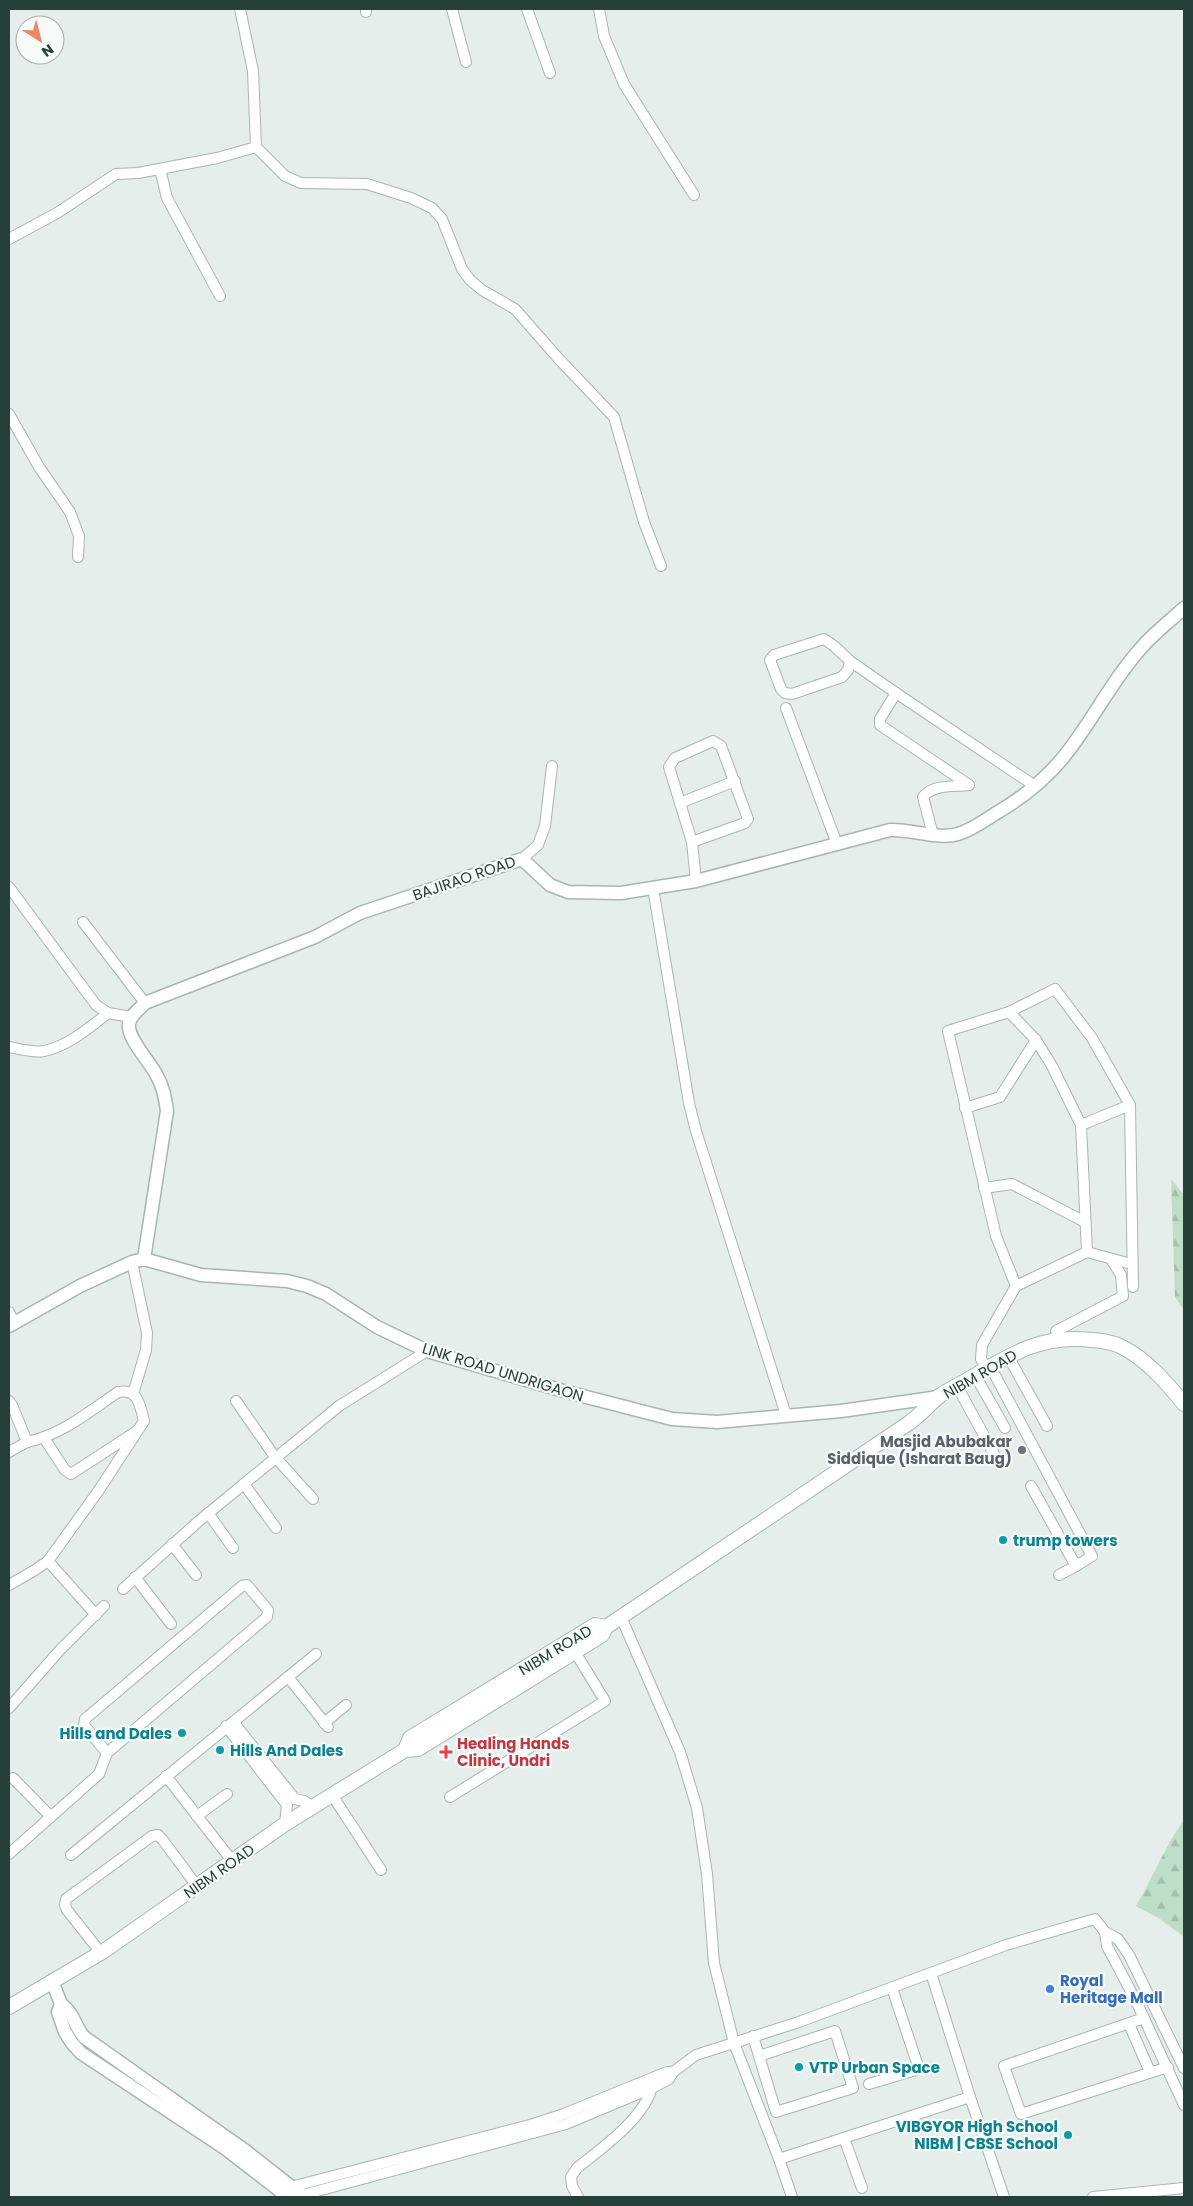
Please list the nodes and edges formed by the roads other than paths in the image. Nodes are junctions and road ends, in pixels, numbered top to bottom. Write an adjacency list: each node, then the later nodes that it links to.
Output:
1 (240, 9): 7 (street)
2 (452, 9): 5 (street)
3 (527, 9): 6 (street)
4 (599, 9): 9 (street)
5 (466, 62)
6 (550, 74)
7 (256, 147): 8 (street); 14 (street)
8 (160, 169): 10 (street); 11 (street)
9 (694, 196)
10 (9, 239)
11 (220, 296)
12 (9, 414): 13 (street)
13 (78, 557)
14 (661, 566)
15 (1184, 608): 21 (street, BAJIRAO ROAD)
16 (850, 661): 16 (street); 17 (street)
17 (896, 693): 21 (street); 23 (street)
18 (786, 708): 25 (street)
19 (552, 766): 26 (street)
20 (735, 781): 22 (street); 22 (street); 24 (street)
21 (1035, 786): 23 (street, BAJIRAO ROAD)
22 (680, 803): 24 (street)
23 (933, 835): 25 (street, BAJIRAO ROAD)
24 (692, 842): 27 (street)
25 (837, 844): 27 (street, BAJIRAO ROAD)
26 (522, 859): 29 (street, BAJIRAO ROAD); 31 (street, BAJIRAO ROAD)
27 (696, 881): 29 (street, BAJIRAO ROAD)
28 (9, 887): 33 (street)
29 (653, 888): 59 (street)
30 (84, 922): 31 (street)
31 (146, 1003): 34 (street, BAJIRAO ROAD)
32 (1008, 1012): 35 (street); 37 (street); 38 (street)
33 (108, 1013): 34 (street); 36 (street)
34 (131, 1017): 44 (street)
35 (1036, 1040): 38 (street); 39 (street)
36 (9, 1047)
37 (1130, 1105): 39 (street); 45 (street)
38 (965, 1108): 40 (street)
39 (1081, 1125): 41 (street)
40 (984, 1188): 41 (street); 46 (street)
41 (1085, 1222): 42 (street)
42 (1086, 1252): 43 (street); 46 (street)
43 (1111, 1259): 45 (street); 49 (street)
44 (138, 1260): 48 (street); 50 (street, LINK ROAD UNDRIGAON); 54 (street)
45 (1131, 1264): 47 (street)
46 (1016, 1286): 52 (street)
47 (1133, 1287)
48 (11, 1321)
49 (1056, 1331)
50 (427, 1351): 59 (street, LINK ROAD UNDRIGAON); 66 (street)
51 (1008, 1356): 52 (main road, NIBM ROAD); 58 (main road, NIBM ROAD); 60 (street)
52 (984, 1370): 53 (main road, NIBM ROAD); 61 (street); 76 (street)
53 (958, 1386): 55 (main road, NIBM ROAD); 67 (street)
54 (133, 1394): 62 (street); 63 (street)
55 (939, 1397): 59 (street, LINK ROAD UNDRIGAON); 84 (main road, NIBM ROAD)
56 (9, 1401): 64 (street)
57 (236, 1401): 66 (street)
58 (1184, 1404)
59 (786, 1415)
60 (1047, 1426)
61 (1005, 1428)
62 (140, 1430): 63 (street); 75 (street)
63 (44, 1438): 64 (street)
64 (27, 1442): 65 (street)
65 (9, 1452)
66 (275, 1458): 68 (street); 70 (street)
67 (999, 1463)
68 (244, 1484): 71 (street); 72 (street)
69 (1031, 1486): 76 (street)
70 (314, 1499)
71 (208, 1513): 73 (street); 74 (street)
72 (276, 1528)
73 (172, 1544): 77 (street); 79 (street)
74 (233, 1548)
75 (48, 1561): 80 (street); 83 (street)
76 (1076, 1566): 78 (street)
77 (196, 1575)
78 (1059, 1575)
79 (135, 1577): 81 (street); 85 (street)
80 (9, 1584)
81 (123, 1588)
82 (104, 1606): 83 (street)
83 (96, 1615): 91 (street)
84 (621, 1616): 86 (main road, NIBM ROAD); 119 (street)
85 (171, 1624)
86 (606, 1627): 87 (main road); 93 (main road, NIBM ROAD)
87 (575, 1652): 93 (main road); 100 (street)
88 (316, 1654): 89 (street)
89 (288, 1677): 90 (street); 92 (street)
90 (346, 1705)
91 (9, 1708)
92 (230, 1724): 95 (street); 96 (street)
93 (405, 1750): 99 (main road, NIBM ROAD)
94 (107, 1753): 94 (street); 103 (street)
95 (262, 1766): 101 (street); 104 (street)
96 (166, 1776): 102 (street); 106 (street)
97 (13, 1778): 103 (street)
98 (227, 1794): 102 (street)
99 (332, 1795): 101 (main road, NIBM ROAD); 108 (street)
100 (450, 1797)
101 (313, 1807): 104 (main road, NIBM ROAD)
102 (197, 1816): 107 (street)
103 (51, 1817): 105 (street)
104 (285, 1824): 107 (main road, NIBM ROAD)
105 (9, 1854)
106 (71, 1854)
107 (232, 1862): 109 (main road, NIBM ROAD)
108 (381, 1870)
109 (197, 1886): 111 (main road, NIBM ROAD); 111 (street)
110 (1105, 1932): 112 (street); 116 (street); 122 (street)
111 (101, 1953): 113 (main road, NIBM ROAD)
112 (930, 1973): 114 (street); 126 (street)
113 (52, 1981): 115 (main road, NIBM ROAD); 132 (street)
114 (892, 1988): 118 (street); 125 (street)
115 (9, 2007)
116 (1144, 2018): 117 (street); 121 (street)
117 (1129, 2024): 123 (street); 123 (street)
118 (753, 2036): 119 (street); 120 (street)
119 (734, 2043): 124 (street); 129 (street)
120 (759, 2056): 120 (street)
121 (1168, 2067): 123 (street); 127 (street)
122 (1184, 2068)
123 (1150, 2072)
124 (652, 2083): 132 (street); 133 (street)
125 (869, 2084)
126 (970, 2097): 128 (street); 135 (street)
127 (1184, 2105)
128 (844, 2138): 129 (street); 130 (street)
129 (779, 2159): 134 (street)
130 (862, 2188)
131 (1184, 2188): 136 (street)
132 (293, 2194)
133 (578, 2197)
134 (792, 2197)
135 (1004, 2197)
136 (1093, 2197)

